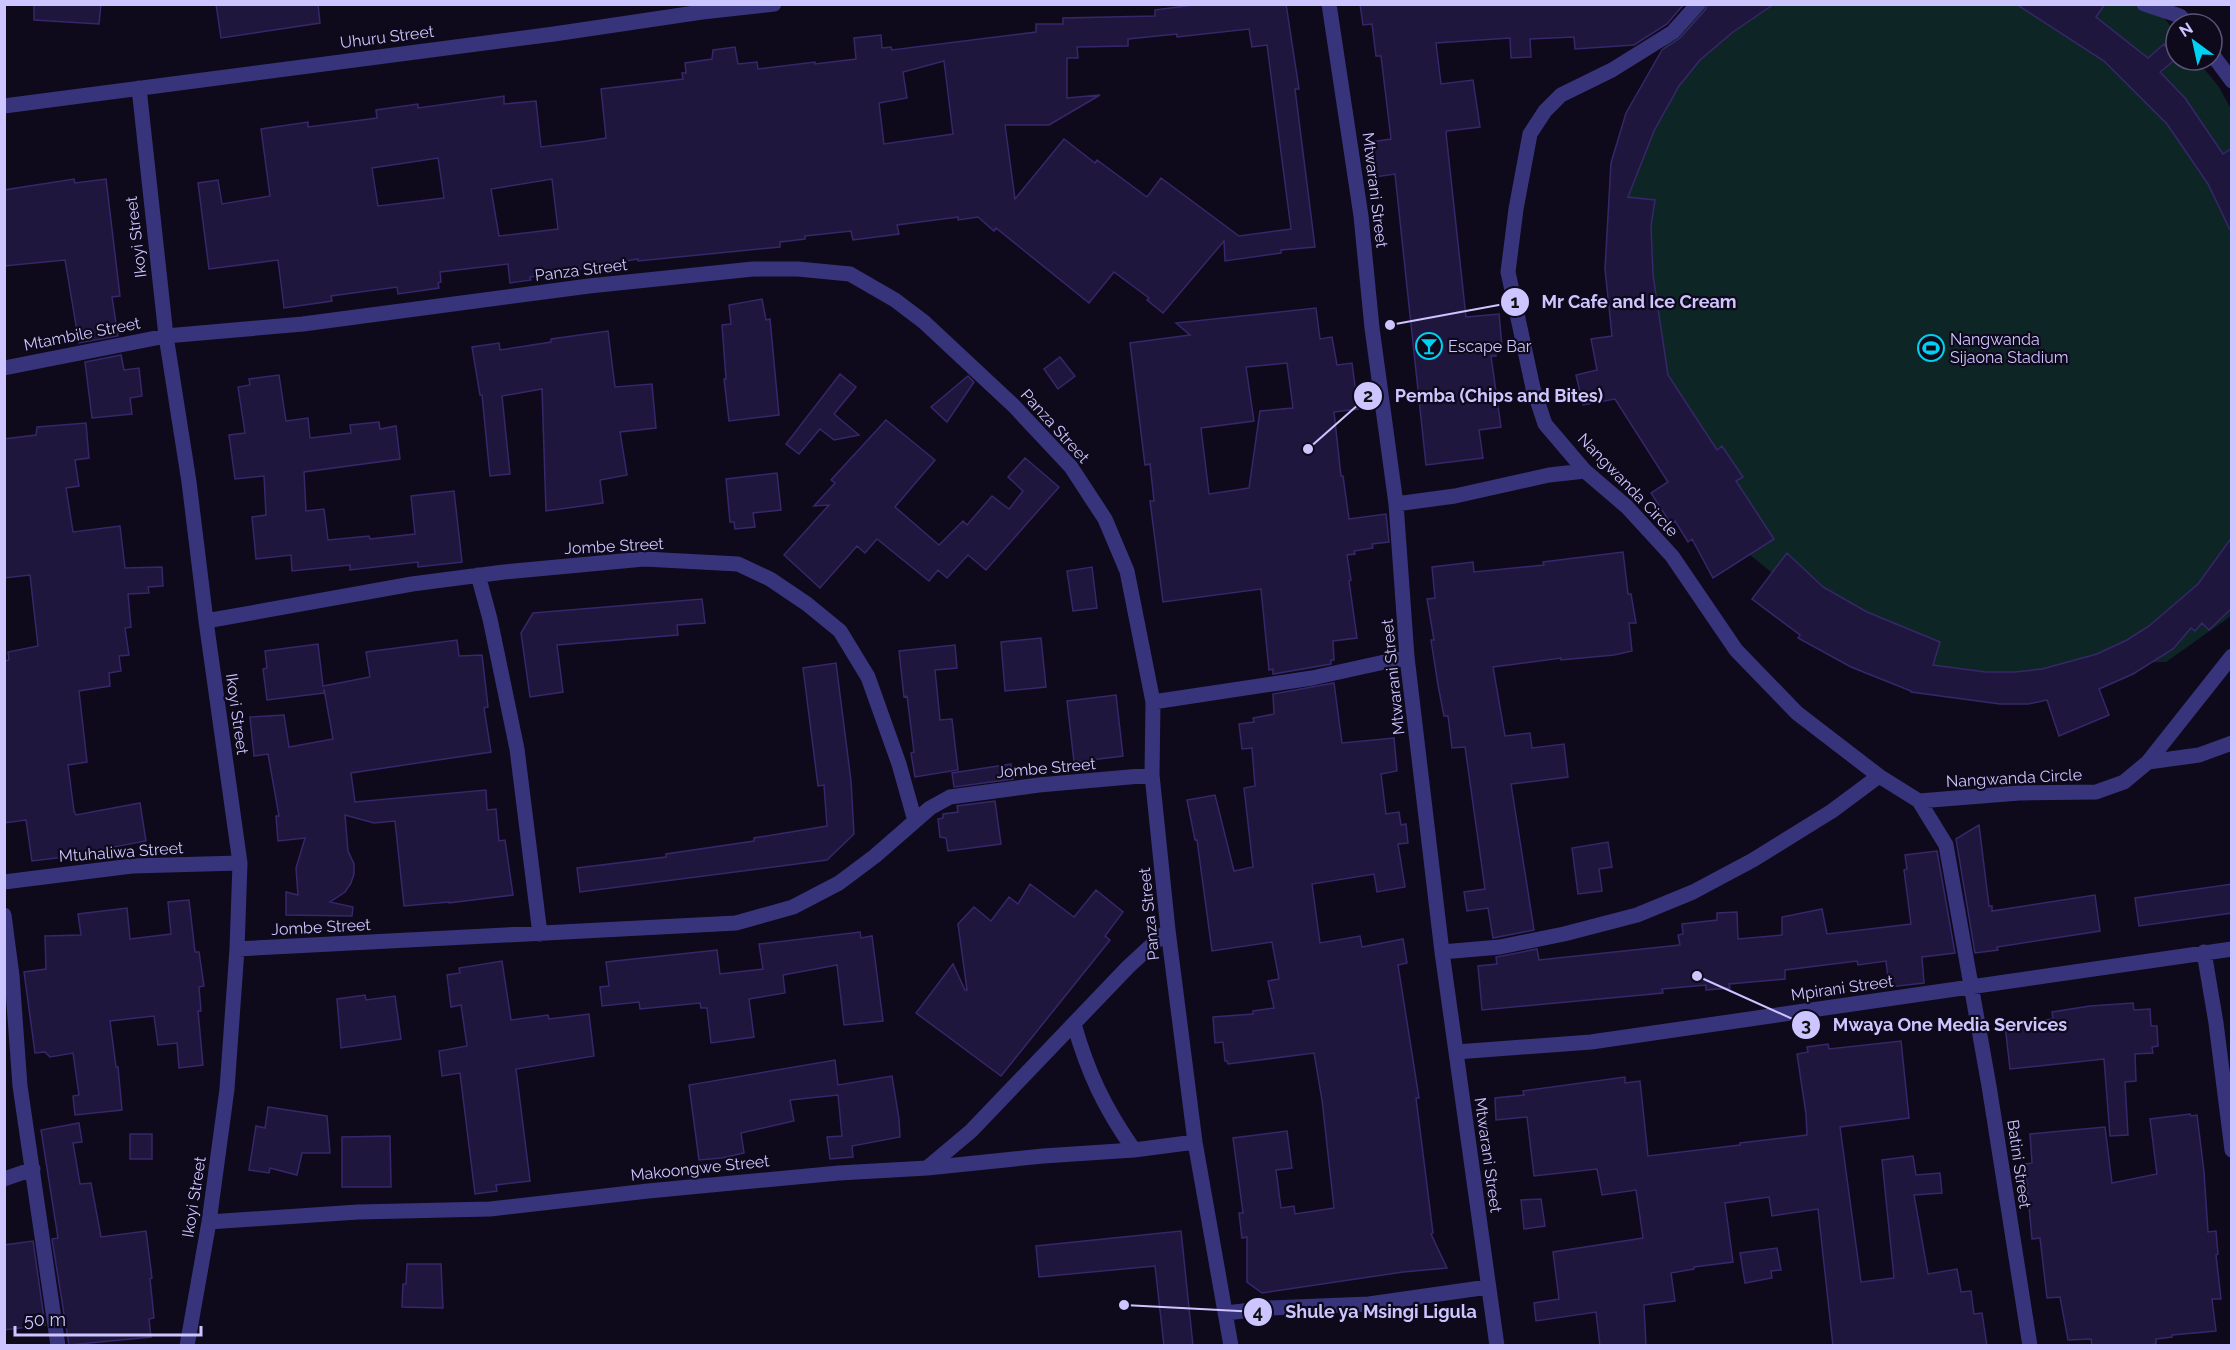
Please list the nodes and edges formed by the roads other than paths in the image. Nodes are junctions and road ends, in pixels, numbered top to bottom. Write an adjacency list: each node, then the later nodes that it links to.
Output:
1 (774, 4): 5 (street, Uhuru Street)
2 (1329, 4): 12 (street, Mtwarani Street)
3 (1698, 4): 11 (street, Nangwanda Circle)
4 (2144, 4): 6 (street)
5 (702, 8): 7 (street, Uhuru Street)
6 (2170, 12)
7 (139, 88): 8 (street, Uhuru Street); 9 (street, Ikoyi Street)
8 (4, 106)
9 (166, 336): 10 (street, Mtambile Street); 14 (street, Ikoyi Street); 17 (street, Panza Street)
10 (4, 368)
11 (1585, 471): 12 (street); 21 (street, Nangwanda Circle)
12 (1396, 504): 16 (street, Mtwarani Street)
13 (478, 575): 14 (street, Jombe Street); 23 (street, Jombe Street); 28 (street)
14 (206, 621): 24 (street, Ikoyi Street)
15 (2232, 656): 19 (street, Nangwanda Circle)
16 (1407, 657): 17 (street); 31 (street, Mtwarani Street)
17 (1153, 702): 20 (street, Panza Street)
18 (2232, 742): 19 (street)
19 (2148, 762): 22 (street, Nangwanda Circle)
20 (1152, 775): 23 (street, Jombe Street); 27 (street, Panza Street)
21 (1879, 776): 22 (street, Nangwanda Circle); 31 (street)
22 (1919, 801): 33 (street, Nangwanda Circle)
23 (915, 821): 28 (street, Jombe Street)
24 (240, 863): 25 (street, Mtuhaliwa Street); 29 (street, Ikoyi Street)
25 (4, 882)
26 (4, 915): 40 (street)
27 (1168, 930): 34 (street); 36 (street, Panza Street)
28 (540, 934): 29 (street, Jombe Street)
29 (237, 949): 42 (street, Ikoyi Street)
30 (2232, 949): 32 (street, Mpirani Street)
31 (1442, 952): 35 (street, Mtwarani Street)
32 (2204, 952): 33 (street, Mpirani Street); 38 (street)
33 (1972, 987): 35 (street, Mpirani Street); 49 (street, Batini Street)
34 (1074, 1024): 37 (street); 39 (street)
35 (1456, 1052): 43 (street, Mtwarani Street)
36 (1194, 1142): 37 (street, Makoongwe Street); 44 (street, Panza Street)
37 (1134, 1150): 39 (street, Makoongwe Street)
38 (2232, 1150)
39 (927, 1168): 42 (street, Makoongwe Street)
40 (33, 1169): 41 (street); 45 (street)
41 (4, 1179)
42 (209, 1222): 46 (street, Ikoyi Street)
43 (1488, 1287): 44 (street); 48 (street, Mtwarani Street)
44 (1226, 1313): 47 (street, Panza Street)
45 (58, 1346)
46 (187, 1346)
47 (1231, 1346)
48 (1497, 1346)
49 (2030, 1346)

